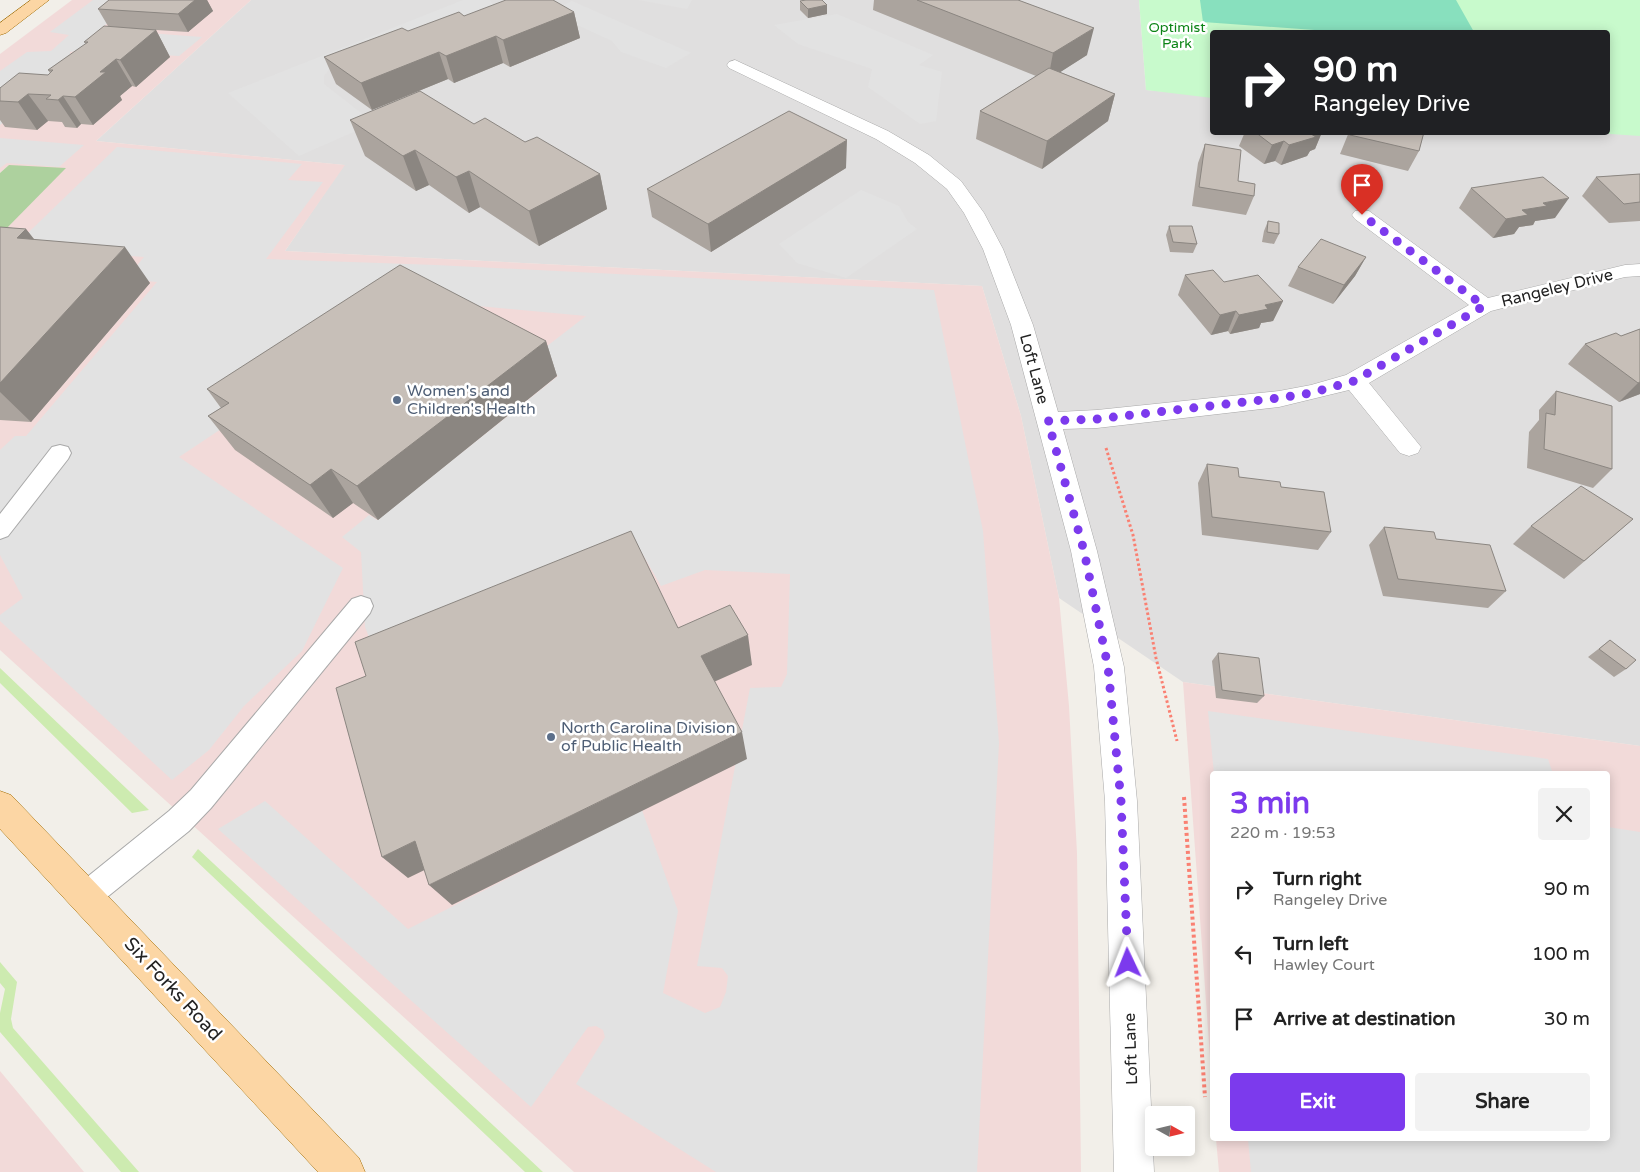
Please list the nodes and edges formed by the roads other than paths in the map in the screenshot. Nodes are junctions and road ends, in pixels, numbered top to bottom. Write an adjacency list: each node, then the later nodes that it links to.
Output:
1 (41, 0): 2 (main road)
2 (0, 30)
3 (735, 65): 8 (street, Loft Lane)
4 (1362, 215): 6 (street)
5 (1640, 270): 6 (street, Rangeley Drive)
6 (1484, 306): 7 (street, Rangeley Drive)
7 (1354, 381): 8 (street, Rangeley Drive); 9 (street)
8 (1048, 421): 16 (street, Loft Lane)
9 (1409, 447)
10 (60, 453): 11 (lane)
11 (0, 530)
12 (361, 606): 14 (lane)
13 (0, 806): 14 (main road, Six Forks Road)
14 (86, 896): 15 (main road, Six Forks Road)
15 (344, 1172)
16 (1134, 1172)

